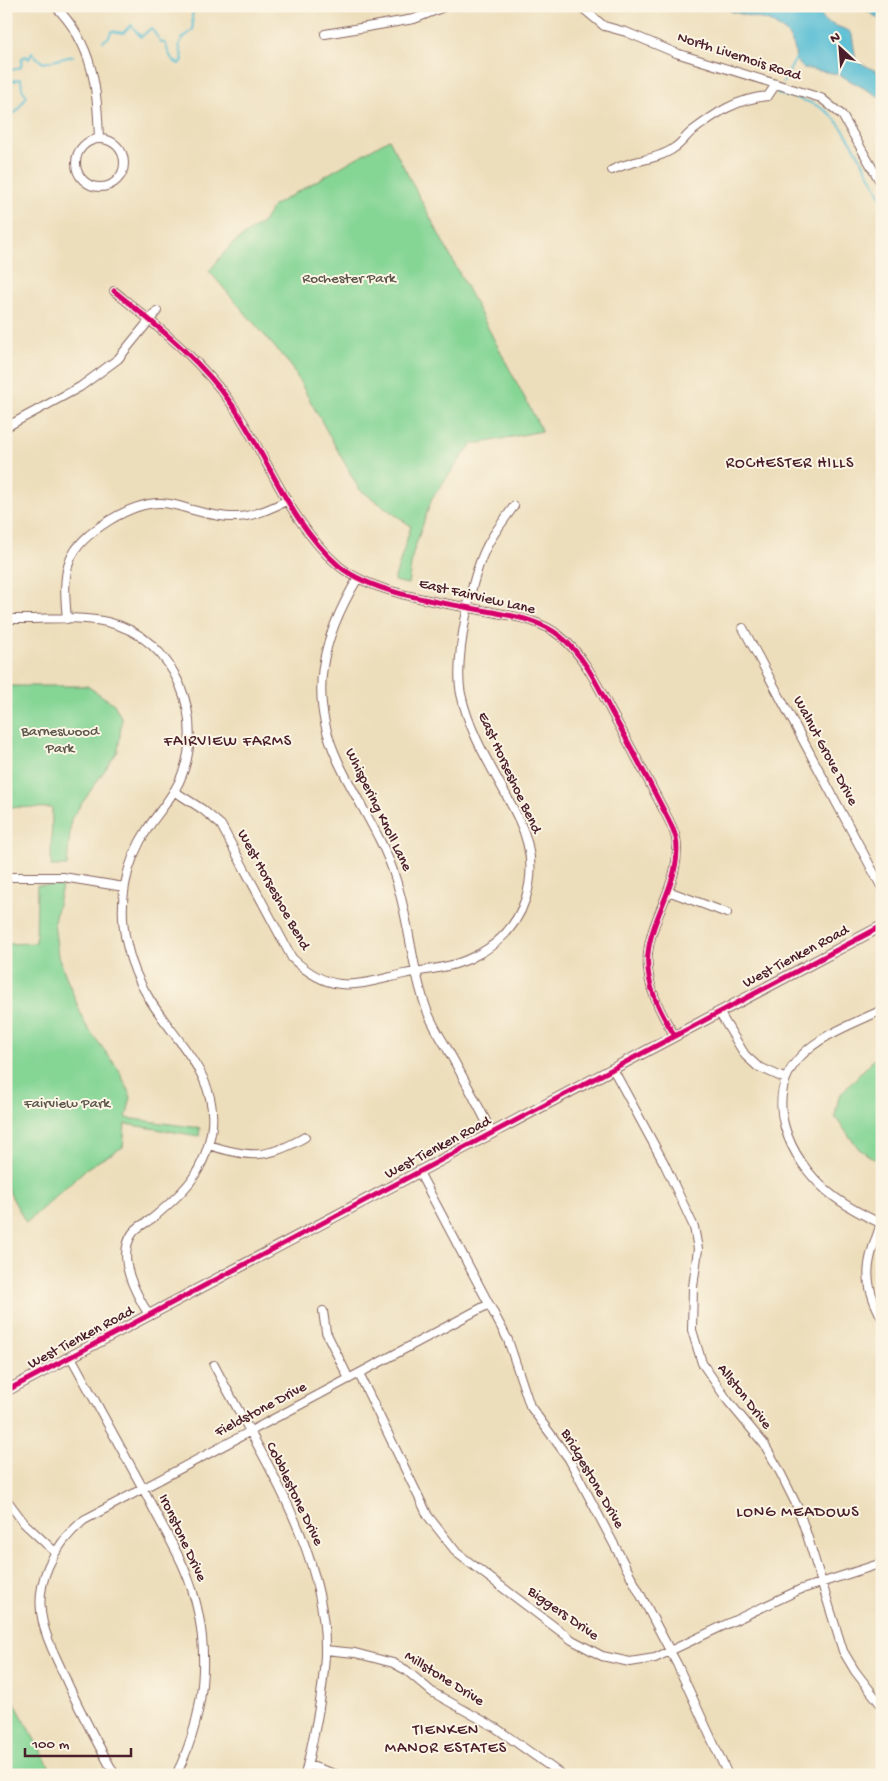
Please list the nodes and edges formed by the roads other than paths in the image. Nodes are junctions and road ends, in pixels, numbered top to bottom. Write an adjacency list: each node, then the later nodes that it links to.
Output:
1 (55, 6): 6 (street)
2 (446, 6): 4 (street)
3 (580, 6): 5 (street, North Livernois Road)
4 (325, 34)
5 (776, 84): 7 (street); 8 (street, North Livernois Road)
6 (100, 139): 6 (street)
7 (612, 170)
8 (882, 185)
9 (114, 291): 11 (street, East Fairview Lane)
10 (157, 311): 11 (street)
11 (150, 320): 12 (street); 13 (street, East Fairview Lane)
12 (6, 427)
13 (288, 500): 15 (street, East Fairview Lane); 18 (street)
14 (514, 506): 16 (street, East Horseshoe Bend)
15 (358, 578): 16 (street, East Fairview Lane); 27 (street, Whispering Knoll Lane)
16 (469, 608): 24 (street, East Fairview Lane); 27 (street, East Horseshoe Bend)
17 (6, 619): 18 (street)
18 (67, 619): 20 (street)
19 (743, 628): 23 (street, Walnut Grove Drive)
20 (174, 791): 22 (street); 27 (street, West Horseshoe Bend)
21 (6, 877): 22 (street)
22 (124, 887): 35 (street)
23 (882, 888)
24 (668, 891): 25 (street); 30 (street, East Fairview Lane)
25 (727, 913)
26 (882, 926): 29 (street, West Tienken Road)
27 (416, 972): 33 (street, Whispering Knoll Lane)
28 (882, 1010): 32 (street)
29 (719, 1012): 30 (street, West Tienken Road); 32 (street)
30 (675, 1036): 31 (street, West Tienken Road)
31 (614, 1069): 33 (street, West Tienken Road); 52 (street, Allston Drive)
32 (786, 1079): 37 (street)
33 (492, 1133): 36 (street, West Tienken Road)
34 (305, 1137): 35 (street)
35 (209, 1145): 40 (street)
36 (419, 1172): 38 (street, Bridgestone Drive); 40 (street, West Tienken Road)
37 (881, 1224): 41 (street)
38 (489, 1304): 44 (street, Fieldstone Drive); 54 (street, Bridgestone Drive)
39 (323, 1311): 45 (street)
40 (149, 1315): 42 (street, West Tienken Road)
41 (882, 1318)
42 (71, 1357): 46 (street, West Tienken Road); 48 (street, Ironstone Drive)
43 (214, 1365): 47 (street, Cobblestone Drive)
44 (359, 1374): 45 (street, Fieldstone Drive); 54 (street, Biggers Drive)
45 (349, 1379): 47 (street, Fieldstone Drive)
46 (6, 1391)
47 (249, 1432): 48 (street, Fieldstone Drive); 53 (street, Cobblestone Drive)
48 (143, 1489): 50 (street, Fieldstone Drive); 58 (street, Ironstone Drive)
49 (6, 1500): 50 (street)
50 (55, 1552): 57 (street, Fieldstone Drive)
51 (882, 1563): 52 (street, Biggers Drive)
52 (822, 1582): 54 (street, Biggers Drive); 55 (street, Allston Drive)
53 (324, 1650): 56 (street, Cobblestone Drive); 61 (street, Millstone Drive)
54 (670, 1652): 62 (street, Bridgestone Drive)
55 (882, 1706)
56 (308, 1765): 59 (street, Cobblestone Drive); 60 (street)
57 (114, 1775)
58 (176, 1775)
59 (305, 1775)
60 (338, 1775)
61 (562, 1775)
62 (728, 1775)

